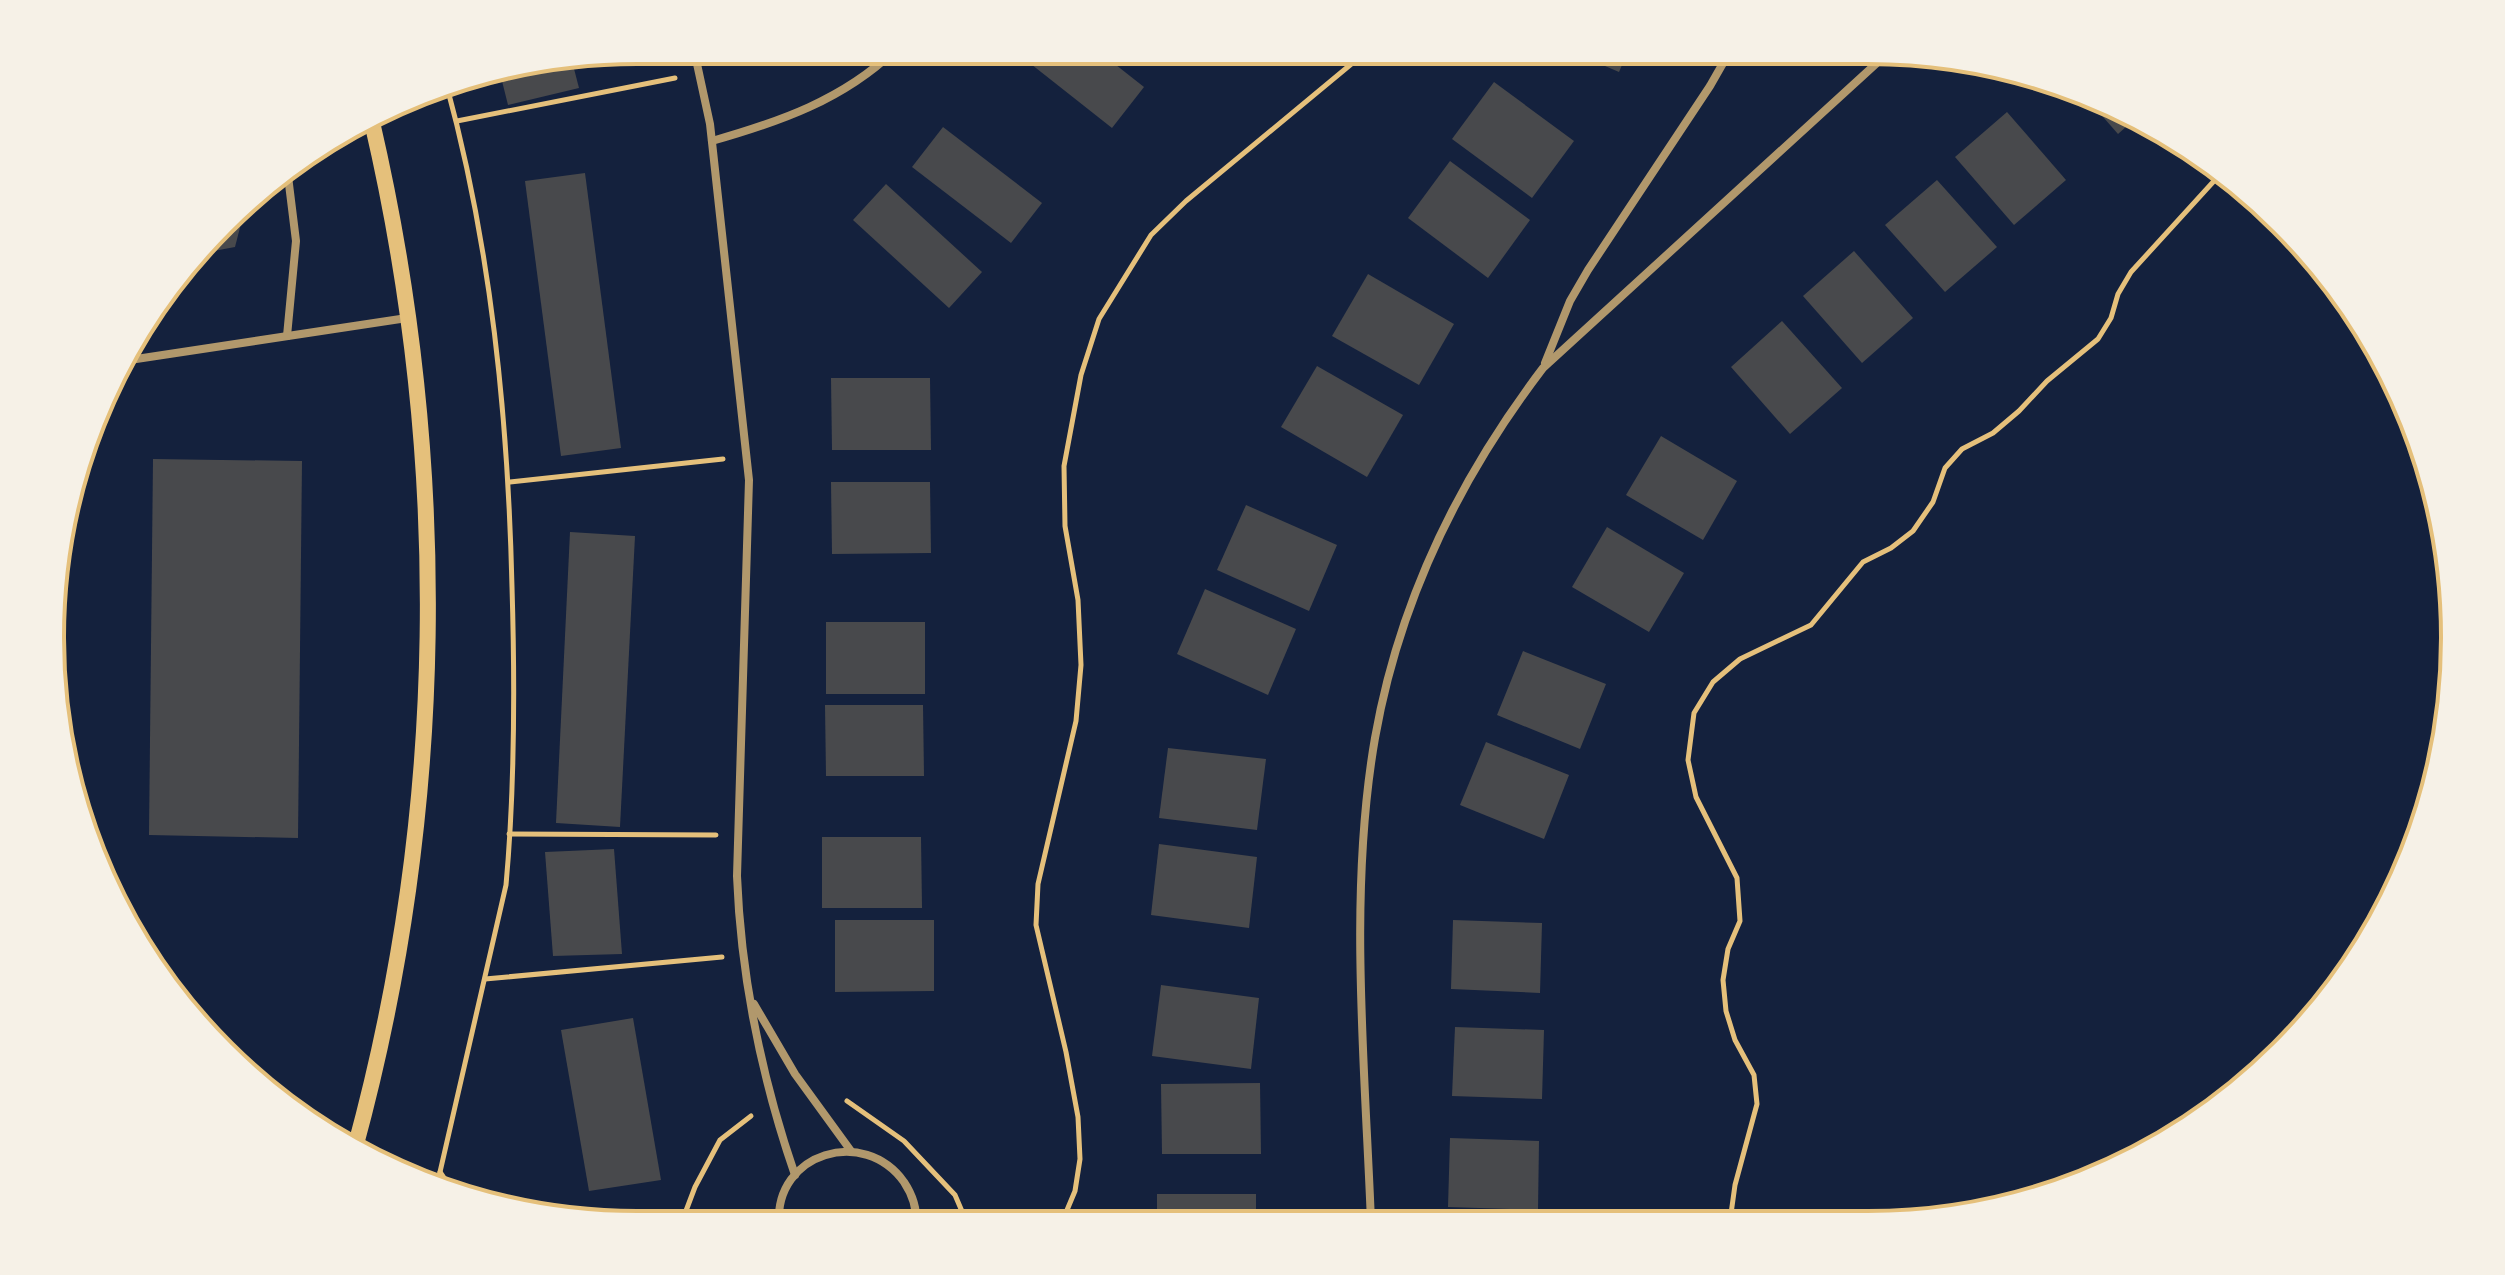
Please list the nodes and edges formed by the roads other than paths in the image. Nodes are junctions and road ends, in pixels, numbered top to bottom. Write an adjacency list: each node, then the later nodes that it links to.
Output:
1 (698, 64): 6 (street)
2 (877, 64): 6 (street)
3 (1723, 64): 11 (street)
4 (1876, 64): 11 (street)
5 (374, 129): 8 (main road)
6 (712, 141): 12 (street)
7 (289, 182): 9 (street)
8 (409, 317): 9 (street); 13 (main road)
9 (287, 336): 10 (street)
10 (137, 359)
11 (1543, 368): 18 (street)
12 (750, 996): 14 (street); 15 (street)
13 (357, 1138)
14 (851, 1151): 15 (street); 17 (street)
15 (795, 1175): 16 (street)
16 (780, 1211)
17 (916, 1211)
18 (1371, 1211)

